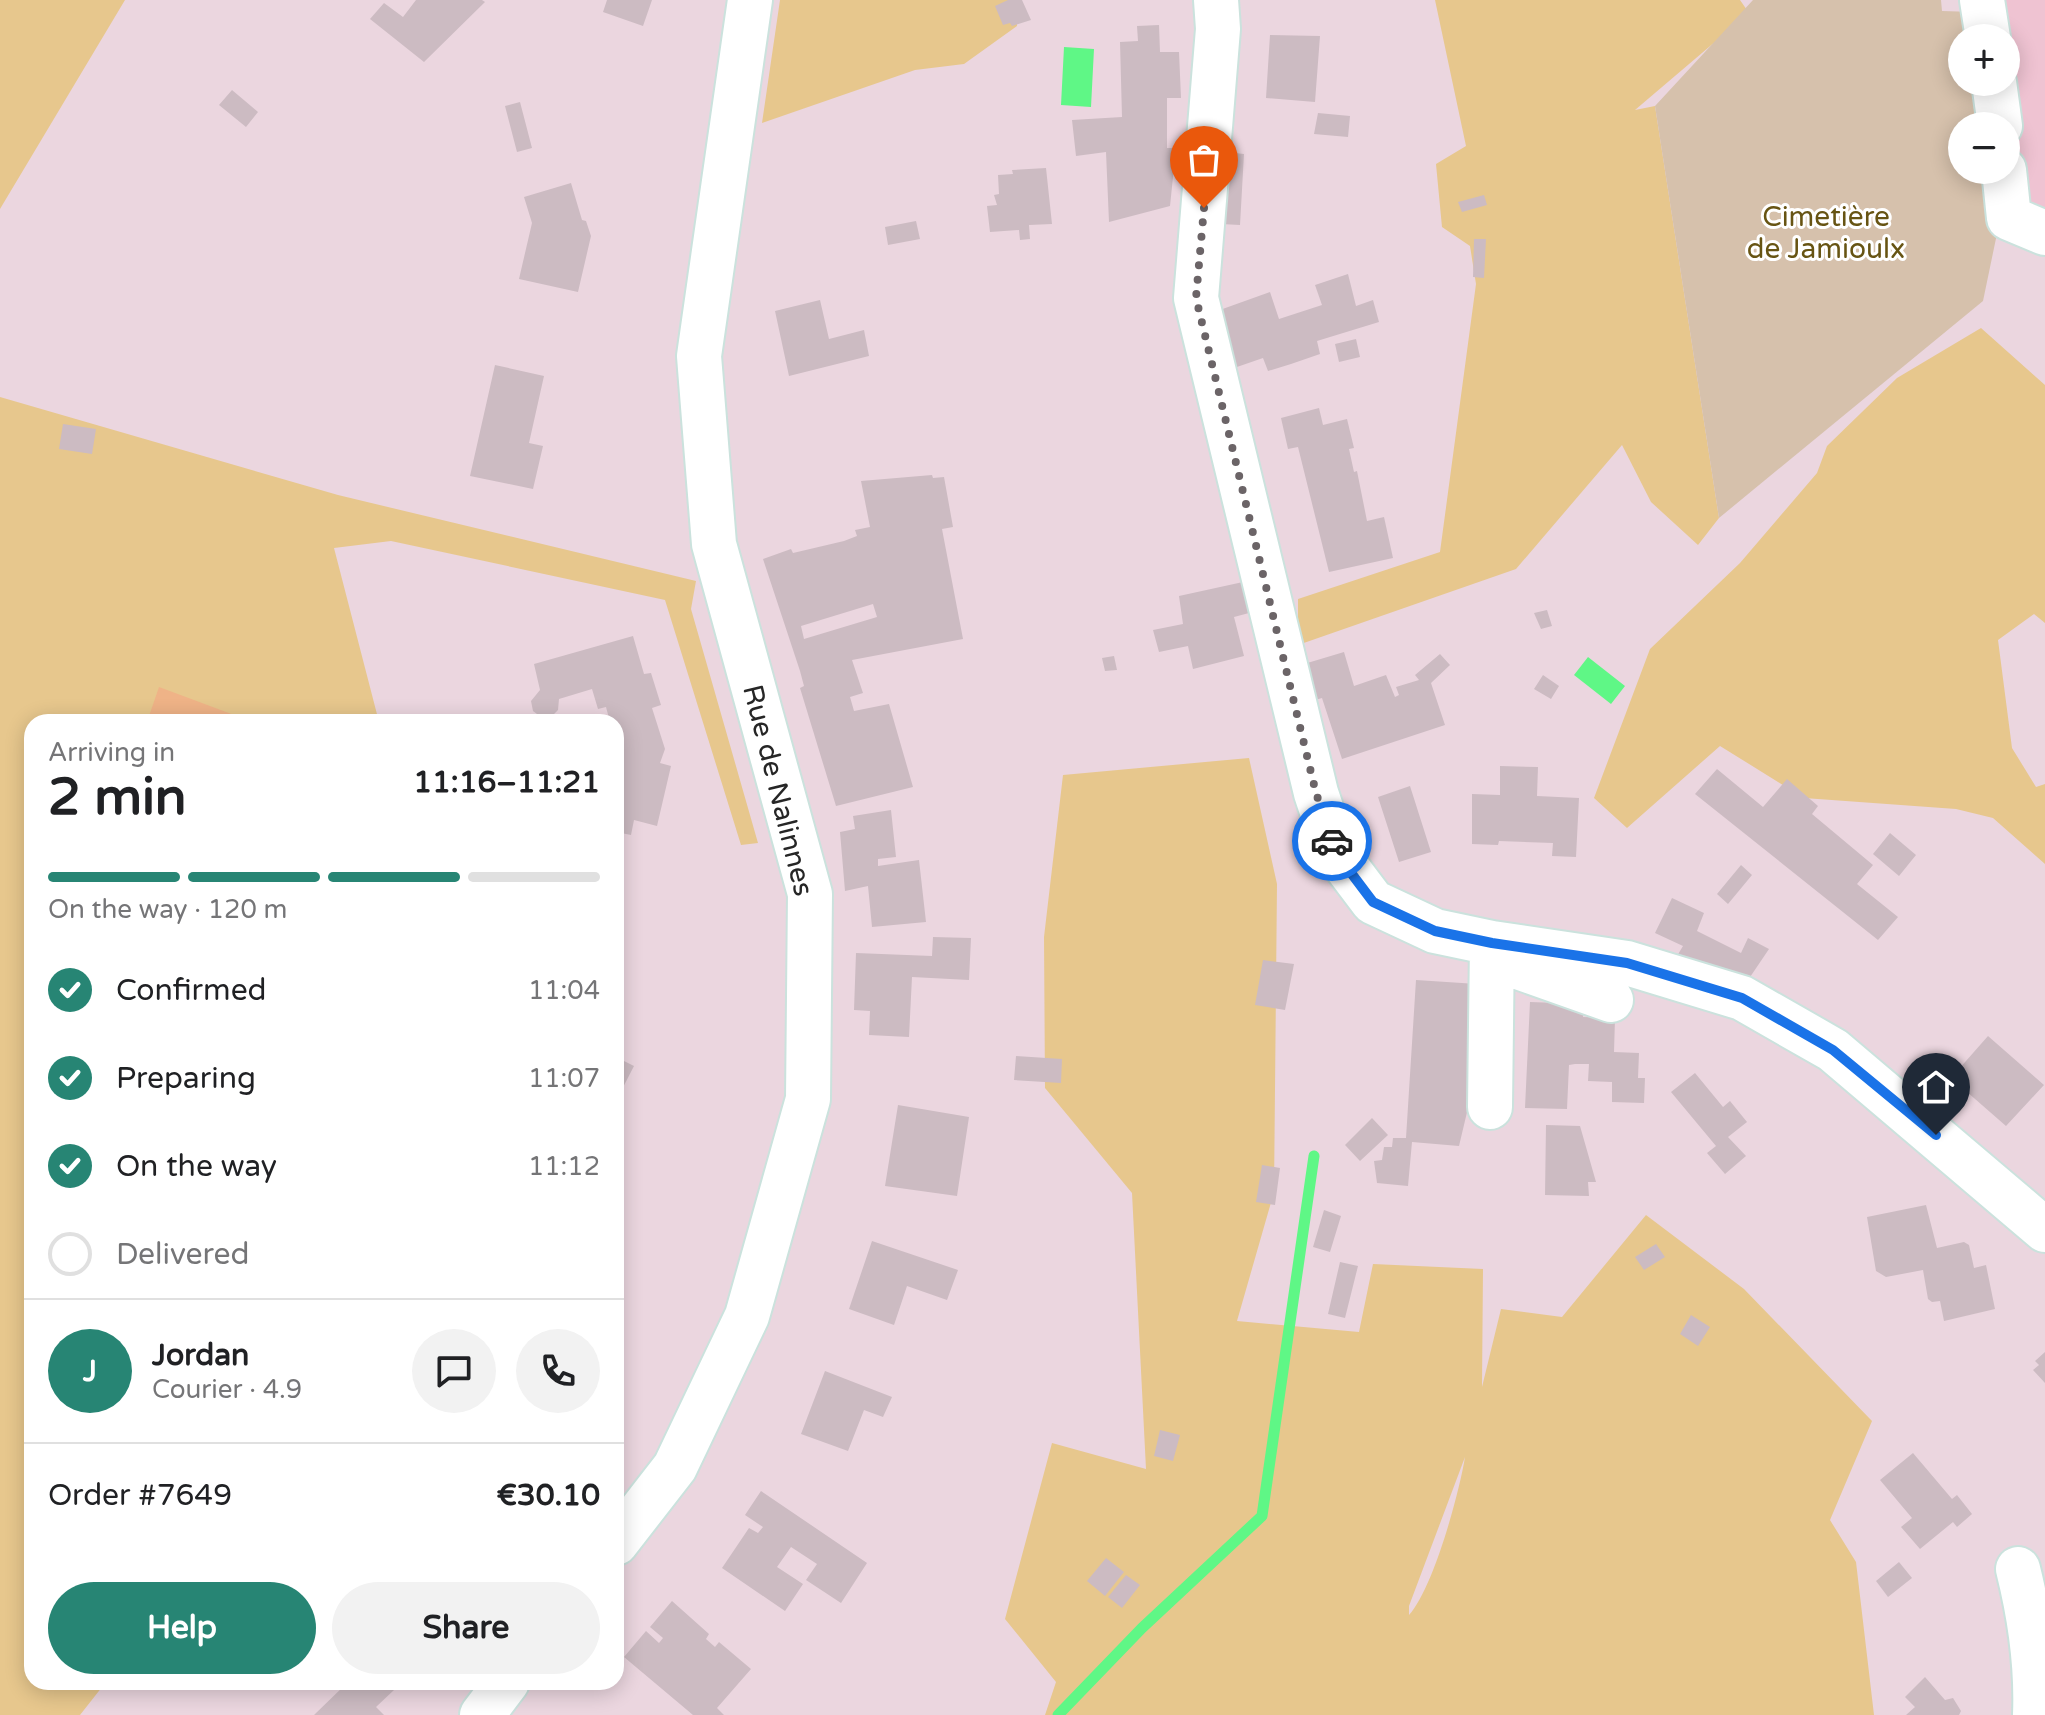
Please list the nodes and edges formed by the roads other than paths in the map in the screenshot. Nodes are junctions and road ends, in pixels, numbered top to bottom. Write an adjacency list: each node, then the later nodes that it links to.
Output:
1 (750, 0): 11 (street, Rue de Nalinnes)
2 (1216, 0): 7 (street)
3 (1982, 0): 4 (street)
4 (1986, 24)
5 (2010, 184): 6 (street)
6 (2027, 225)
7 (1492, 943): 8 (street); 9 (street); 10 (street)
8 (1611, 1000)
9 (1490, 1107)
10 (2045, 1230)
11 (624, 1533)
12 (2018, 1569): 15 (street)
13 (501, 1690): 14 (street)
14 (482, 1715)
15 (2035, 1715)

